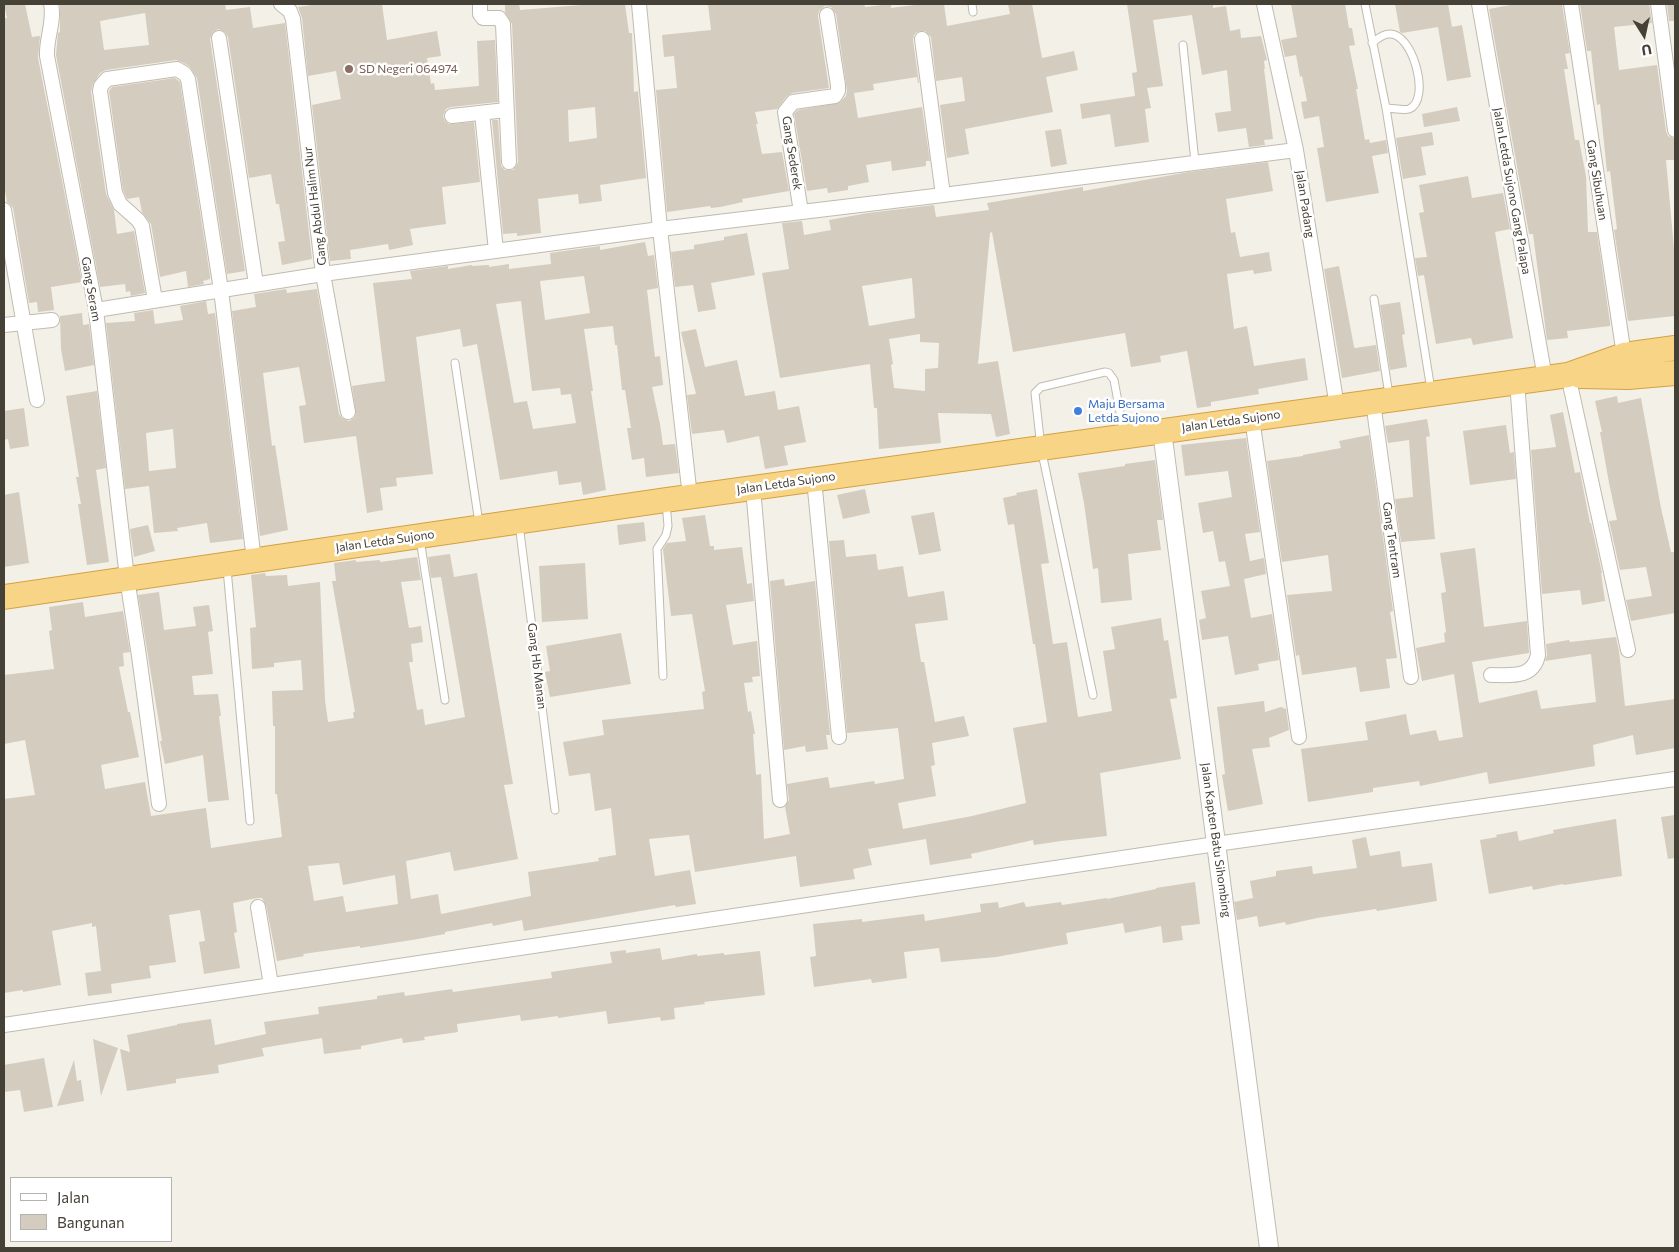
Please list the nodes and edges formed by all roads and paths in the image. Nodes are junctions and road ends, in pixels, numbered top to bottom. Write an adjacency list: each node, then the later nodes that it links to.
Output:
1 (51, 4): 33 (street, Gang Seram)
2 (281, 4): 28 (street, Gang Abdul Halim Nur)
3 (480, 4): 16 (street)
4 (639, 4): 26 (street)
5 (1264, 4): 20 (street, Jalan Padang)
6 (1365, 4): 13 (lane)
7 (1479, 4): 42 (street, Jalan Letda Sujono Gang Palapa)
8 (1571, 4): 39 (street, Gang Sibuhuan)
9 (1658, 4): 19 (street)
10 (827, 15): 25 (street, Gang Sederek)
11 (219, 38): 29 (street)
12 (922, 39): 23 (street)
13 (1372, 43): 15 (lane); 15 (lane)
14 (1183, 45): 22 (lane)
15 (1386, 108): 44 (lane)
16 (506, 110): 17 (street); 21 (street)
17 (482, 113): 18 (street); 27 (street)
18 (452, 116)
19 (1675, 130)
20 (1296, 150): 22 (street); 47 (street, Jalan Padang)
21 (509, 162)
22 (1195, 162): 23 (street)
23 (943, 195): 25 (street)
24 (4, 210): 35 (street)
25 (801, 212): 26 (street)
26 (660, 229): 27 (street); 55 (street)
27 (496, 251): 28 (street)
28 (323, 274): 29 (street); 48 (street, Gang Abdul Halim Nur)
29 (256, 284): 30 (street)
30 (222, 290): 31 (street); 31 (street); 60 (street)
31 (154, 300): 33 (street)
32 (1374, 300): 46 (lane)
33 (96, 310): 62 (street, Gang Seram)
34 (52, 320): 35 (street)
35 (24, 322): 36 (street); 45 (street)
36 (4, 325)
37 (1675, 348): 39 (highway, Jalan Letda Sujono)
38 (455, 363): 58 (lane)
39 (1626, 366): 40 (highway, Jalan Letda Sujono); 41 (highway, Jalan Letda Sujono)
40 (1675, 373)
41 (1568, 375): 42 (highway, Jalan Letda Sujono); 64 (street)
42 (1545, 378): 43 (highway, Jalan Letda Sujono)
43 (1516, 382): 44 (highway, Jalan Letda Sujono); 65 (street)
44 (1431, 394): 46 (highway, Jalan Letda Sujono)
45 (37, 400)
46 (1381, 401): 47 (highway, Jalan Letda Sujono); 67 (street, Gang Tentram)
47 (1337, 407): 49 (highway, Jalan Letda Sujono)
48 (348, 412)
49 (1252, 418): 50 (highway, Jalan Letda Sujono); 71 (street)
50 (1162, 431): 51 (highway, Jalan Letda Sujono); 77 (street, Jalan Kapten Batu Sihombing)
51 (1124, 436): 52 (highway, Jalan Letda Sujono); 52 (lane)
52 (1041, 448): 53 (highway, Jalan Letda Sujono); 68 (lane)
53 (814, 479): 54 (highway, Jalan Letda Sujono); 70 (street)
54 (753, 488): 55 (highway, Jalan Letda Sujono); 73 (street)
55 (690, 496): 56 (highway, Jalan Letda Sujono)
56 (666, 500): 57 (highway, Jalan Letda Sujono); 66 (lane)
57 (519, 521): 58 (highway, Jalan Letda Sujono); 75 (lane, Gang Hb Manan)
58 (480, 527): 59 (highway, Jalan Letda Sujono)
59 (419, 536): 60 (highway, Jalan Letda Sujono); 69 (lane)
60 (254, 560): 61 (highway, Jalan Letda Sujono)
61 (227, 564): 62 (highway, Jalan Letda Sujono); 76 (lane)
62 (127, 578): 63 (highway, Jalan Letda Sujono); 74 (street, Gang Seram)
63 (4, 597)
64 (1628, 650)
65 (1491, 675)
66 (663, 676)
67 (1411, 678)
68 (1093, 695)
69 (446, 700)
70 (839, 737)
71 (1299, 737)
72 (1675, 779): 77 (street)
73 (780, 800)
74 (159, 804)
75 (555, 810)
76 (250, 821)
77 (1216, 844): 79 (street); 81 (street, Jalan Kapten Batu Sihombing)
78 (258, 907): 79 (street)
79 (271, 986): 80 (street)
80 (4, 1025)
81 (1270, 1248)

